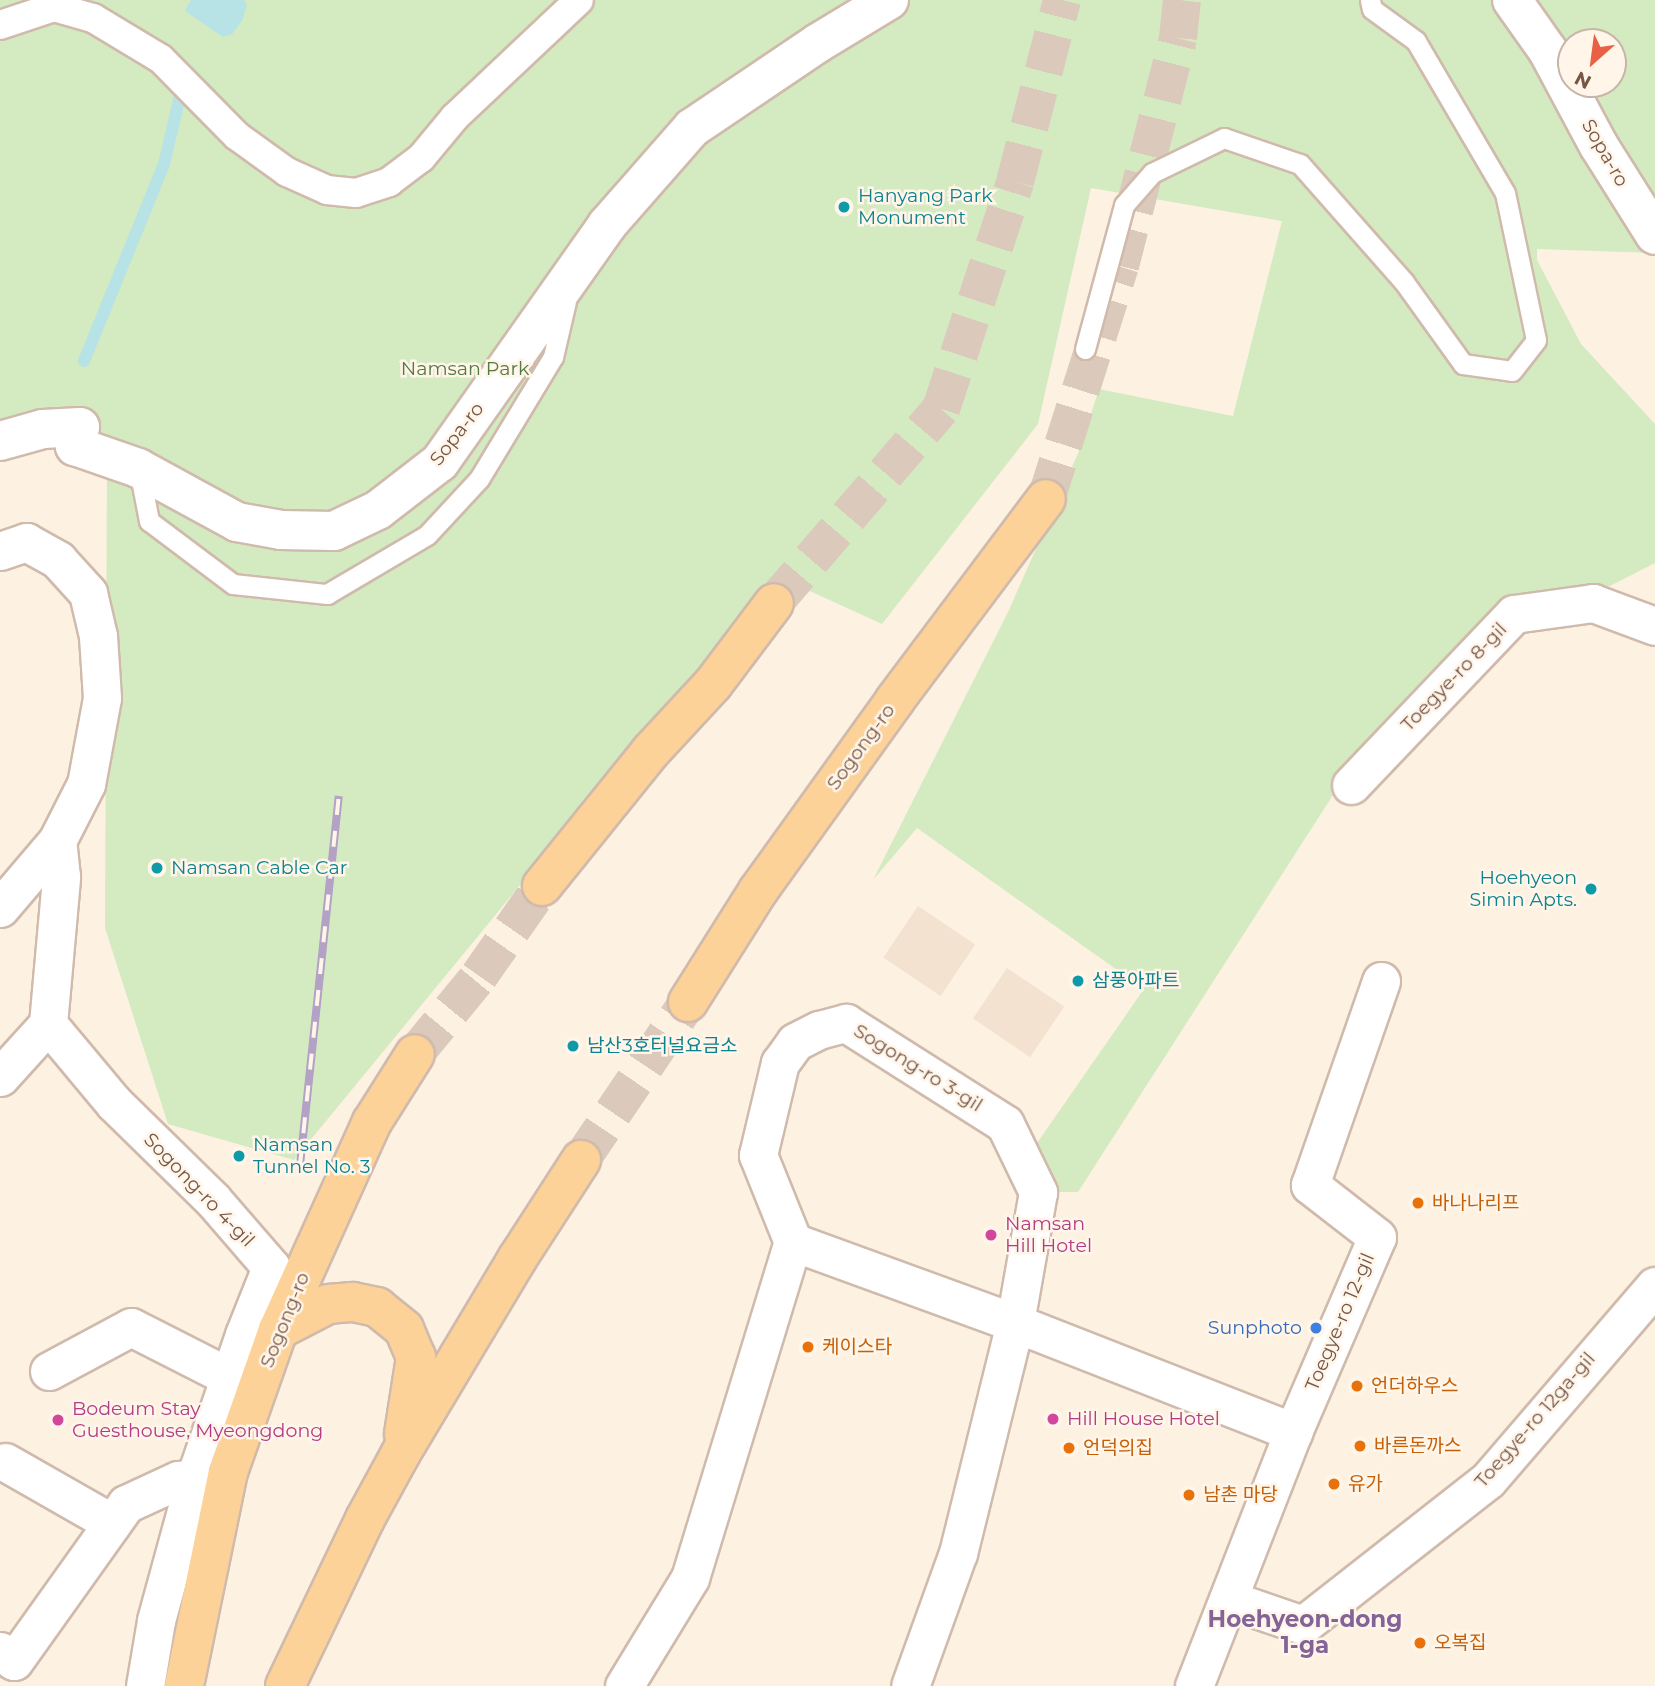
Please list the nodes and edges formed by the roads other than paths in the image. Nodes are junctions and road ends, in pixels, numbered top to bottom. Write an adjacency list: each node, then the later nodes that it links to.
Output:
1 (579, 0): 5 (street)
2 (889, 0): 7 (street, Sopa-ro)
3 (1370, 0): 8 (lane)
4 (1512, 0): 6 (street, Sopa-ro)
5 (0, 25)
6 (1655, 235)
7 (572, 272): 10 (street, Sopa-ro); 10 (lane)
8 (1086, 349)
9 (0, 441): 10 (street, Sopa-ro)
10 (138, 468)
11 (1045, 499): 20 (main road, Sogong-ro)
12 (0, 551): 16 (street)
13 (774, 603): 17 (main road)
14 (1655, 626): 15 (street, Toegye-ro 8-gil)
15 (1351, 785)
16 (57, 841): 18 (street); 21 (street)
17 (542, 886)
18 (0, 908)
19 (1381, 981): 31 (street, Toegye-ro 12-gil)
20 (688, 1002)
21 (48, 1024): 23 (street); 30 (street, Sogong-ro 4-gil)
22 (415, 1054): 28 (main road, Sogong-ro)
23 (0, 1077)
24 (581, 1160): 32 (main road)
25 (793, 1242): 27 (street); 27 (street, Sogong-ro 3-gil); 41 (street)
26 (1654, 1284): 36 (street, Toegye-ro 12ga-gil)
27 (1016, 1323): 31 (street); 42 (street)
28 (278, 1330): 32 (main road); 39 (main road, Sogong-ro)
29 (49, 1371): 30 (street)
30 (231, 1378): 34 (street, Sogong-ro 4-gil)
31 (1293, 1432): 36 (street, Toegye-ro 12-gil)
32 (401, 1453): 40 (main road)
33 (5, 1462): 35 (street)
34 (195, 1478): 35 (street); 38 (street, Sogong-ro 4-gil)
35 (112, 1523): 37 (street)
36 (1230, 1600): 43 (street, Toegye-ro 12-gil)
37 (0, 1651)
38 (145, 1686)
39 (184, 1686)
40 (285, 1686)
41 (624, 1686)
42 (910, 1686)
43 (1194, 1686)

